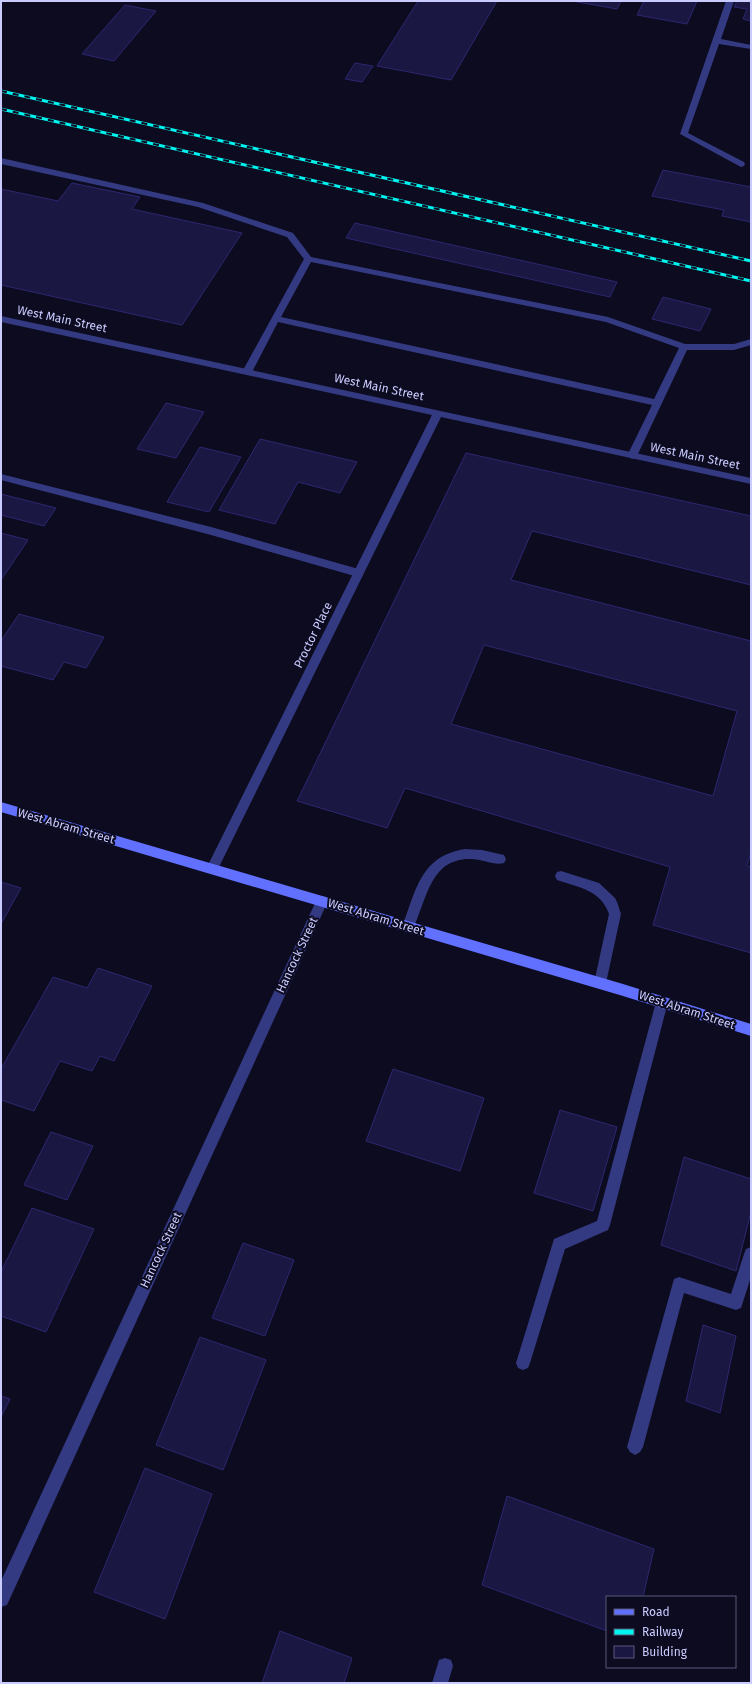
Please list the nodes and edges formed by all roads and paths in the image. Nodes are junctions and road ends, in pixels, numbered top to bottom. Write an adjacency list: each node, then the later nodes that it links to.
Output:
1 (730, 1): 2 (street)
2 (716, 41): 3 (street); 5 (street)
3 (751, 47)
4 (1, 161): 6 (street)
5 (741, 164)
6 (308, 259): 7 (street); 10 (street)
7 (276, 319): 11 (street); 12 (street)
8 (1, 320): 11 (street, West Main Street)
9 (751, 342): 10 (street)
10 (684, 347): 12 (street)
11 (247, 372): 13 (street, West Main Street)
12 (658, 403): 14 (street)
13 (438, 413): 14 (street, West Main Street); 17 (street, Proctor Place)
14 (632, 456): 16 (street, West Main Street)
15 (1, 477): 17 (street)
16 (751, 482)
17 (358, 573): 20 (street, Proctor Place)
18 (1, 807): 20 (main road, West Abram Street)
19 (500, 859): 23 (street)
20 (212, 869): 22 (main road, West Abram Street)
21 (561, 876): 24 (street)
22 (322, 901): 23 (main road, West Abram Street); 30 (street, Hancock Street)
23 (408, 926): 24 (main road, West Abram Street)
24 (600, 983): 25 (main road, West Abram Street)
25 (662, 1002): 26 (main road, West Abram Street); 28 (street)
26 (751, 1030)
27 (751, 1254): 29 (street)
28 (523, 1363)
29 (635, 1447)
30 (1, 1599)
31 (445, 1666): 32 (street)
32 (440, 1683)

